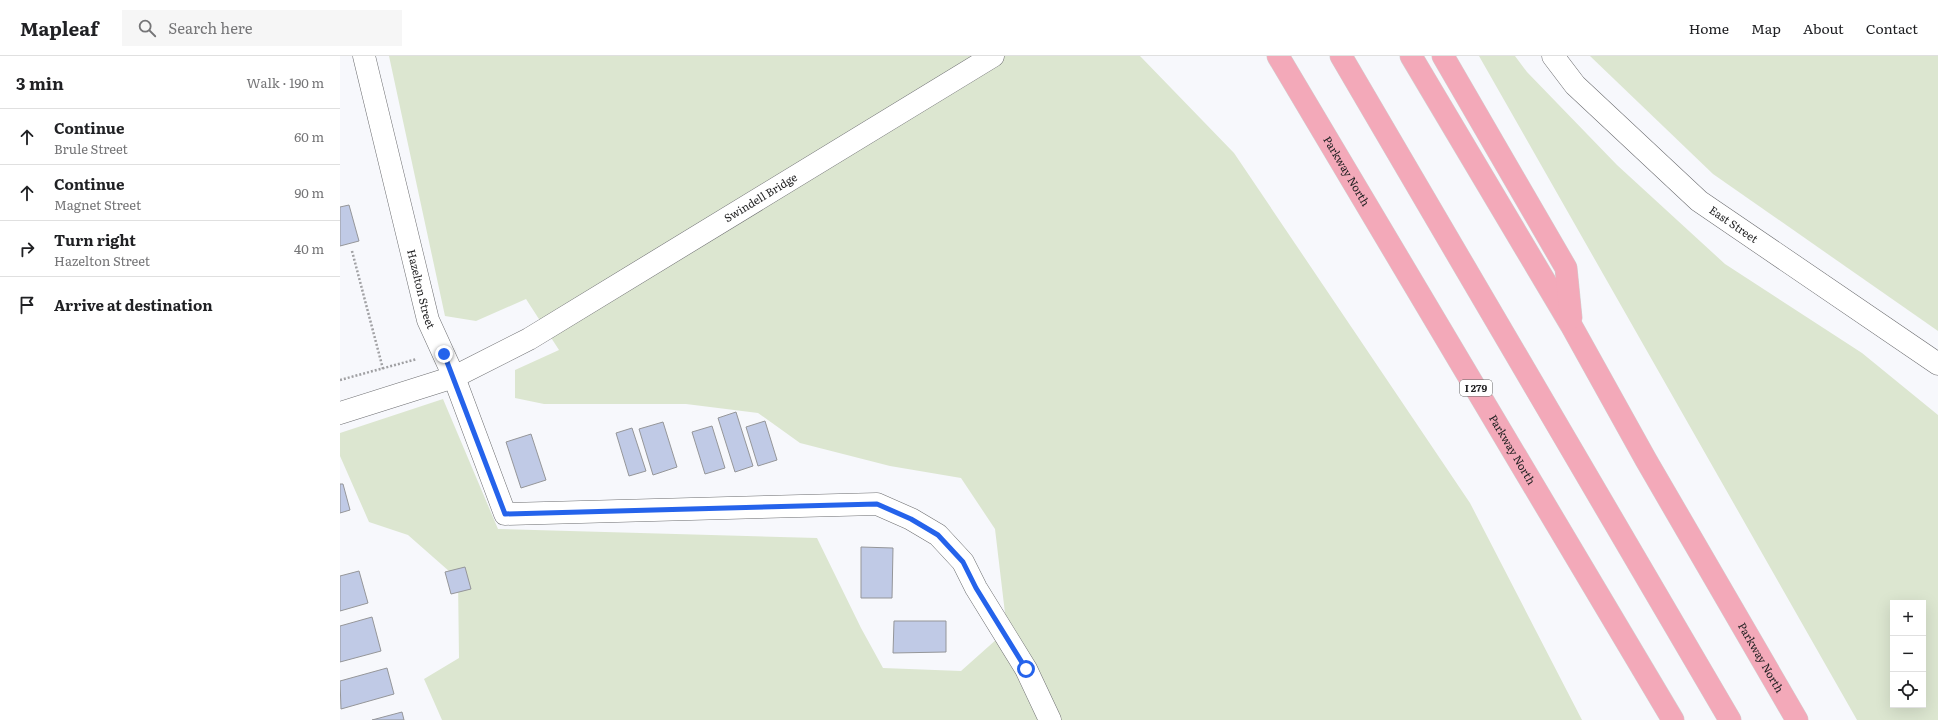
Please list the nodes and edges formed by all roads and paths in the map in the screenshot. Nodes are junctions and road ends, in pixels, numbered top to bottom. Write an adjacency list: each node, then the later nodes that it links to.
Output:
1 (364, 56): 13 (street, Hazelton Street)
2 (993, 56): 13 (street, Swindell Bridge)
3 (1278, 56): 17 (highway, Parkway North / I 279)
4 (1341, 56): 18 (highway)
5 (1411, 56): 9 (highway, Parkway North)
6 (1444, 56): 9 (highway)
7 (1554, 56): 11 (street, East Street)
8 (352, 252): 12 (path)
9 (1571, 325): 19 (highway, Parkway North)
10 (417, 359): 12 (path)
11 (1938, 364)
12 (383, 369): 14 (path)
13 (454, 377): 15 (street, Swindell Bridge); 16 (street, Hazelton Street)
14 (340, 380)
15 (340, 413)
16 (1050, 720)
17 (1673, 720)
18 (1730, 720)
19 (1797, 720)

